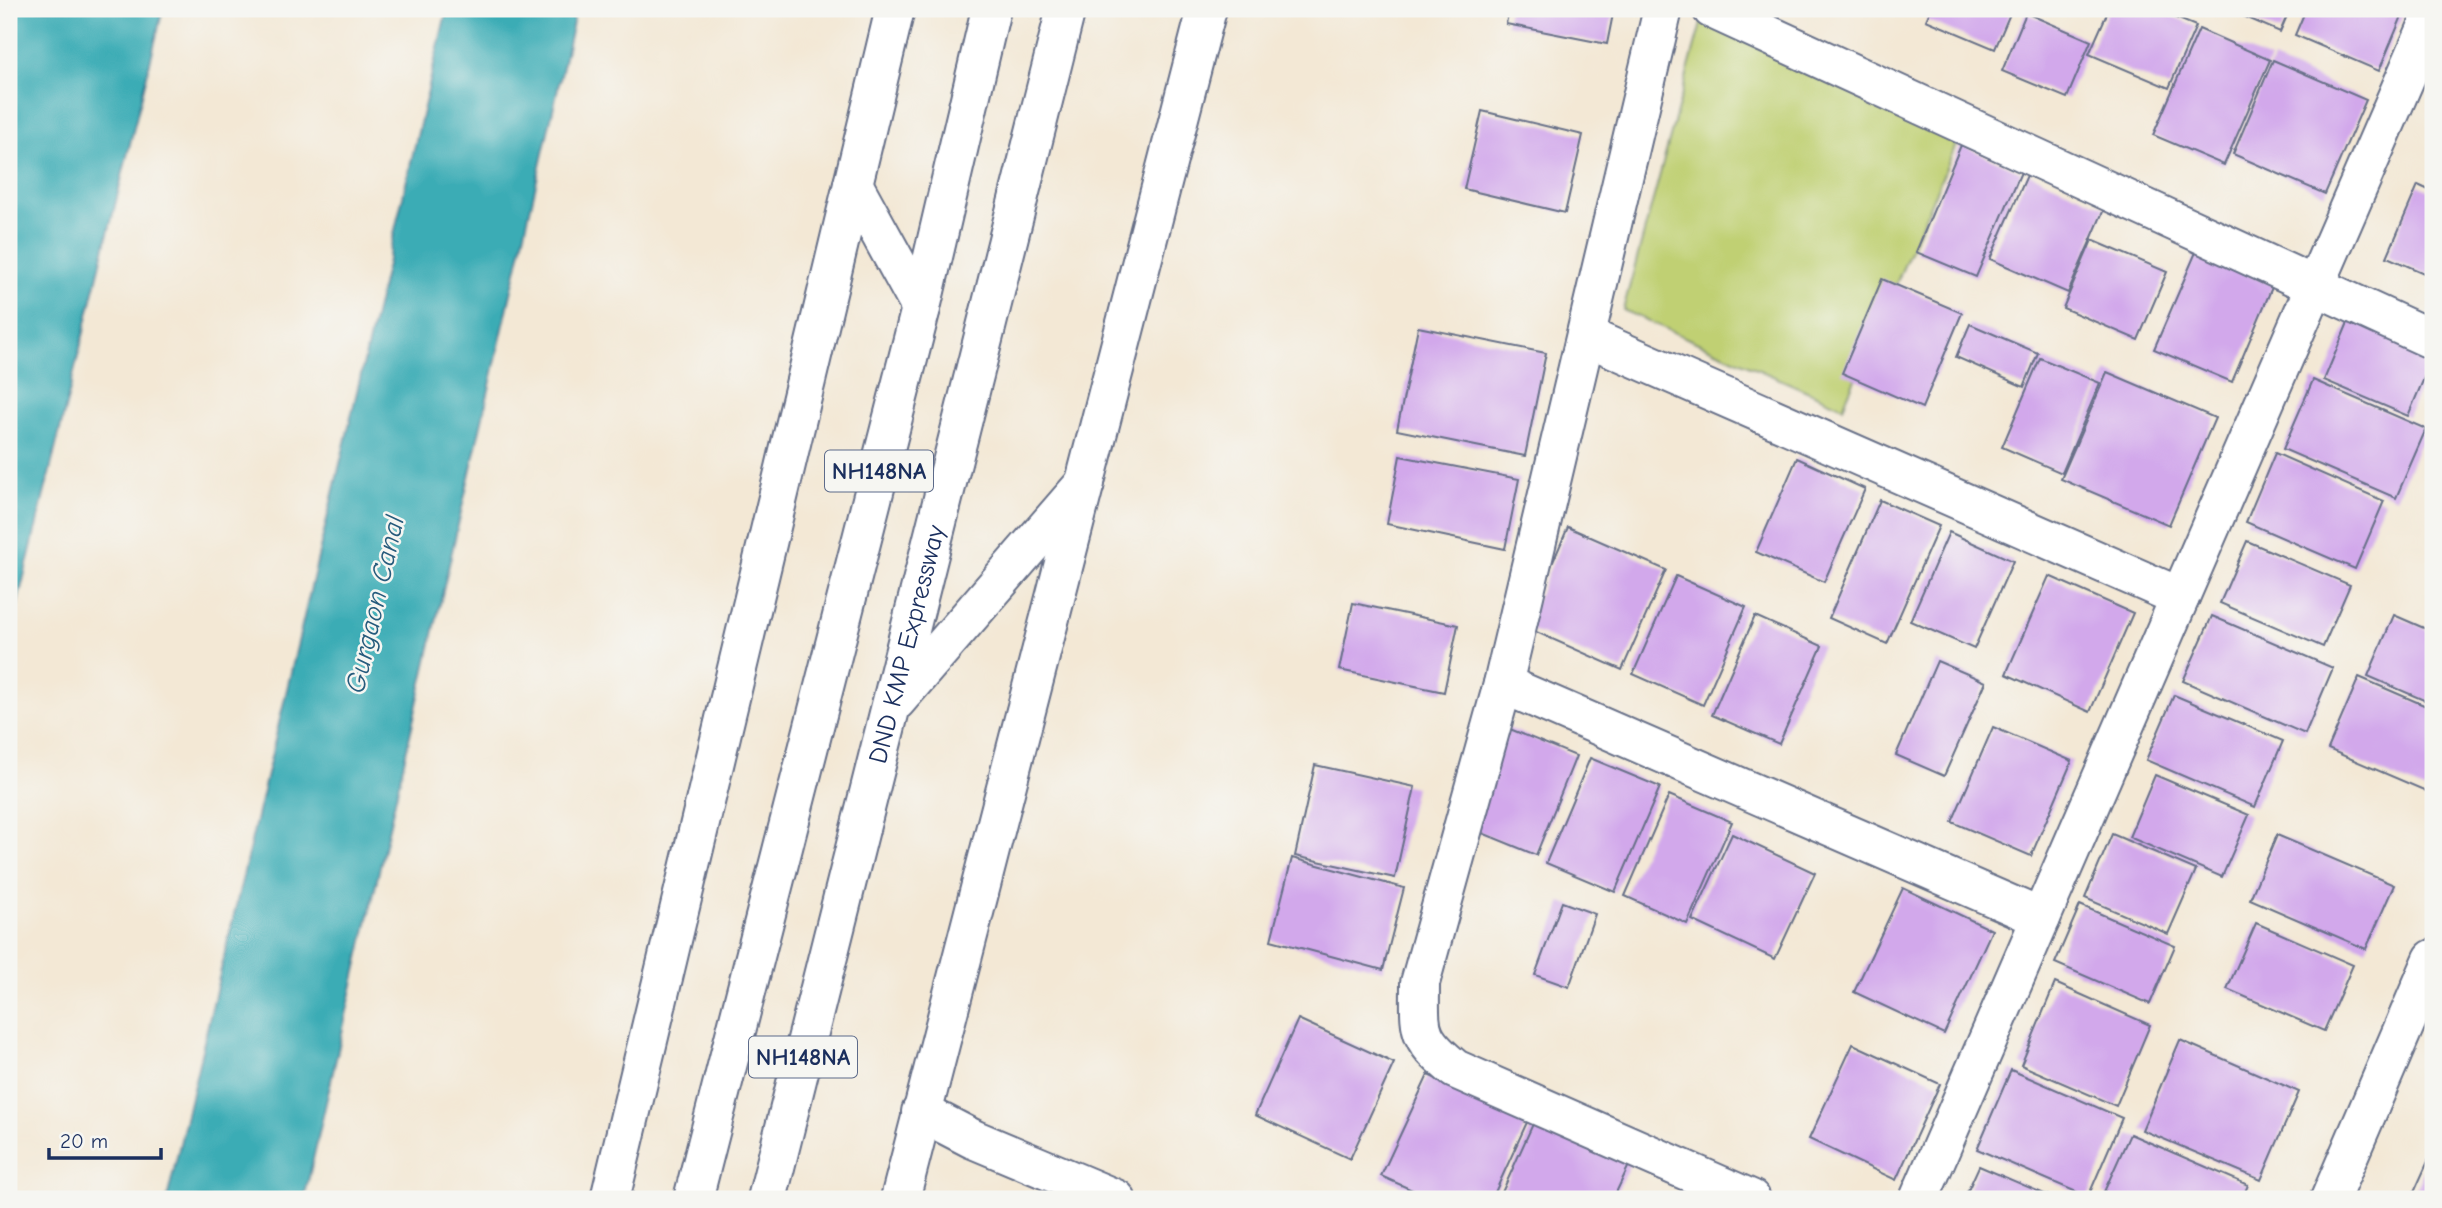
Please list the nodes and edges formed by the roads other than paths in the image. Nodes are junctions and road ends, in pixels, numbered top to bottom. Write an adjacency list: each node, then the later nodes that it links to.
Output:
1 (895, 9): 8 (main road)
2 (991, 9): 10 (main road, NH148NA)
3 (1066, 9): 16 (main road, DND KMP Expressway / NH148NA)
4 (1207, 9): 13 (main road)
5 (1663, 9): 11 (main road)
6 (1712, 9): 9 (main road)
7 (2433, 14): 9 (main road)
8 (853, 184): 10 (main road); 20 (main road)
9 (2315, 285): 12 (main road); 14 (main road)
10 (921, 308): 21 (main road, NH148NA)
11 (1588, 337): 14 (main road); 15 (main road)
12 (2433, 340)
13 (1085, 484): 16 (main road); 19 (main road)
14 (2180, 597): 17 (main road)
15 (1503, 684): 17 (main road); 25 (main road)
16 (892, 706): 22 (main road, DND KMP Expressway / NH148NA)
17 (2040, 918): 26 (main road)
18 (2433, 960): 27 (main road)
19 (921, 1112): 23 (main road); 24 (main road)
20 (610, 1199)
21 (693, 1199)
22 (767, 1199)
23 (900, 1199)
24 (1116, 1199)
25 (1751, 1199)
26 (1919, 1199)
27 (2329, 1199)

